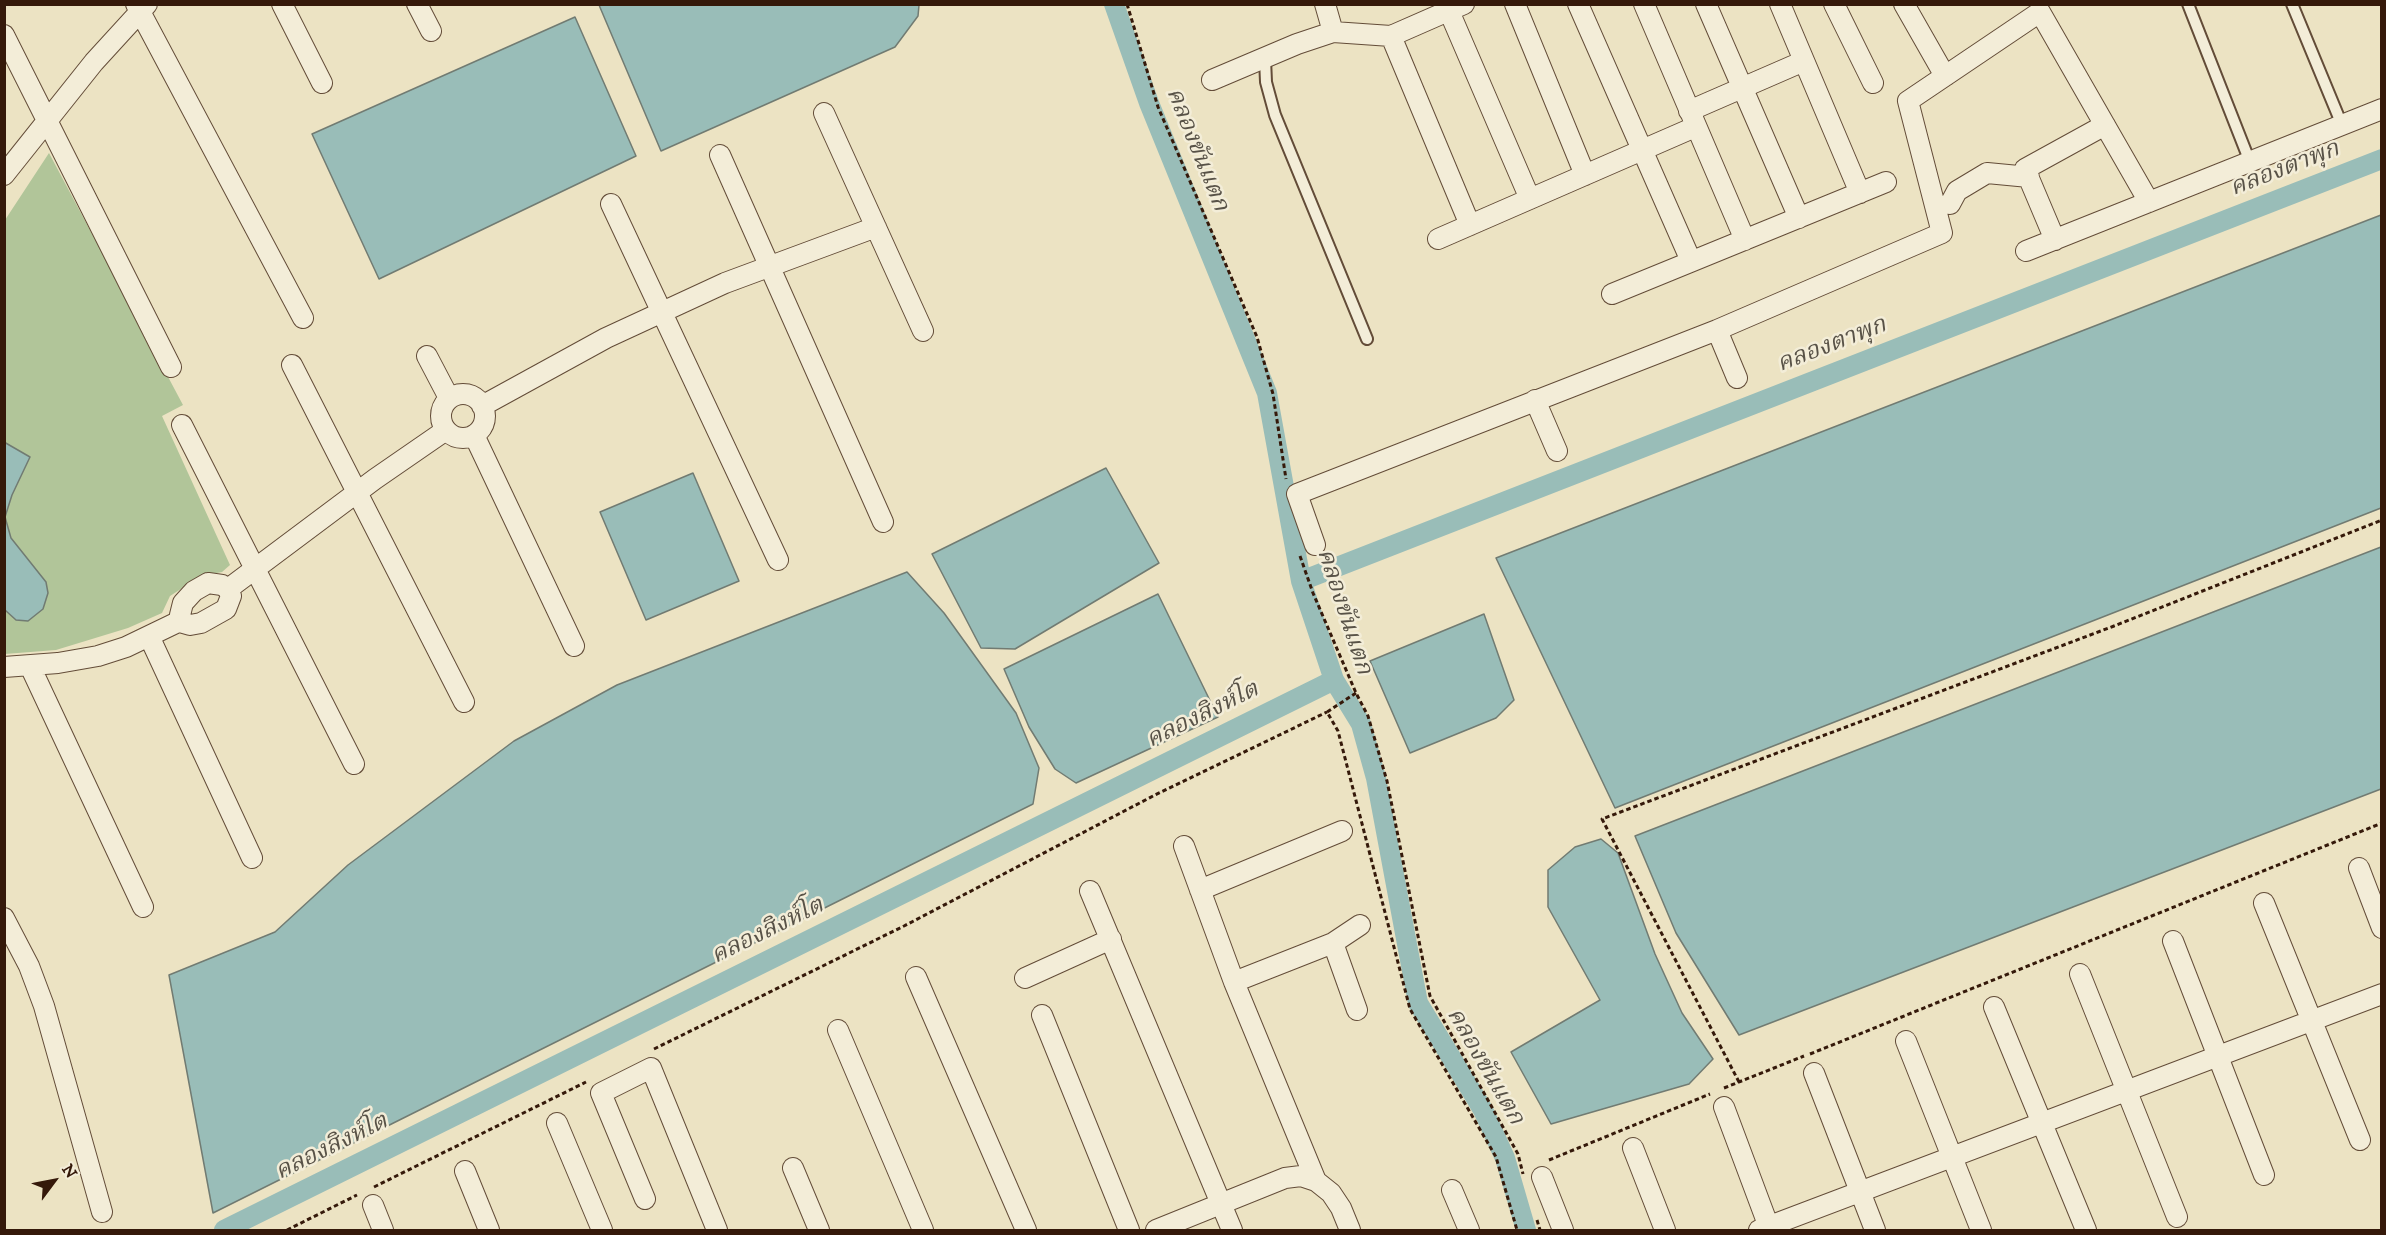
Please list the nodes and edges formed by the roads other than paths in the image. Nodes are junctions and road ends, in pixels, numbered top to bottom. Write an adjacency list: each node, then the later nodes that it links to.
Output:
1 (282, 4): 24 (street)
2 (417, 4): 16 (street)
3 (1325, 4): 17 (street)
4 (1515, 4): 37 (street)
5 (1578, 4): 33 (street)
6 (1644, 4): 29 (street)
7 (1706, 4): 26 (street)
8 (1780, 4): 21 (street)
9 (1834, 4): 25 (street)
10 (1904, 4): 22 (street)
11 (2188, 4): 35 (lane)
12 (2292, 4): 31 (lane)
13 (141, 7): 30 (street); 56 (street)
14 (1456, 8): 19 (street); 41 (street)
15 (2038, 8): 22 (street); 32 (street)
16 (431, 32)
17 (1333, 32): 19 (street); 20 (street)
18 (4, 35): 30 (street)
19 (1392, 36): 46 (street)
20 (1265, 59): 23 (street); 59 (lane)
21 (1804, 61): 26 (street); 40 (street)
22 (1945, 76): 57 (street)
23 (1212, 80)
24 (322, 82)
25 (1873, 83)
26 (1742, 88): 29 (street); 45 (street)
27 (2382, 109): 31 (street)
28 (824, 113): 47 (street)
29 (1692, 119): 33 (street); 49 (street)
30 (47, 120): 36 (street); 62 (street)
31 (2342, 124): 35 (street)
32 (2105, 125): 38 (street); 42 (street)
33 (1642, 150): 37 (street); 52 (street)
34 (720, 155): 53 (street)
35 (2250, 162): 42 (street)
36 (4, 175)
37 (1585, 175): 41 (street)
38 (2028, 177): 44 (street); 50 (street)
39 (1886, 182): 40 (street)
40 (1860, 193): 45 (street)
41 (1530, 199): 46 (street)
42 (2149, 202): 50 (street)
43 (611, 204): 55 (street)
44 (1950, 204)
45 (1799, 218): 49 (street)
46 (1470, 225): 48 (street)
47 (876, 227): 53 (street); 58 (street)
48 (1438, 239)
49 (1745, 240): 52 (street)
50 (2055, 240): 51 (street)
51 (2026, 251)
52 (1691, 261): 54 (street)
53 (770, 266): 55 (street); 72 (street)
54 (1612, 294)
55 (662, 312): 66 (street); 74 (street)
56 (303, 318)
57 (1717, 330): 63 (street); 65 (street)
58 (923, 331)
59 (1367, 339)
60 (427, 356): 64 (street)
61 (292, 365): 71 (street)
62 (171, 367)
63 (1737, 378)
64 (449, 398): 66 (street); 68 (street)
65 (1535, 400): 70 (street); 73 (street)
66 (482, 406): 69 (street)
67 (182, 425): 75 (street)
68 (446, 430): 69 (street); 71 (street)
69 (474, 435): 79 (street)
70 (1557, 451)
71 (357, 492): 75 (street); 82 (street)
72 (883, 522)
73 (1307, 548)
74 (778, 560)
75 (255, 569): 76 (street); 83 (street)
76 (228, 589): 77 (street); 77 (street)
77 (182, 620): 78 (street)
78 (149, 636): 80 (street); 86 (street)
79 (574, 646)
80 (30, 666): 81 (street); 91 (street)
81 (4, 667)
82 (464, 702)
83 (354, 764)
84 (1342, 831): 88 (street)
85 (1184, 846): 88 (street)
86 (252, 858)
87 (2359, 867): 94 (street)
88 (1200, 890): 101 (street)
89 (1090, 891): 95 (street)
90 (2264, 903): 106 (street)
91 (143, 907)
92 (4, 918): 128 (street)
93 (1360, 925): 97 (street)
94 (2382, 928)
95 (1111, 939): 100 (street); 127 (street)
96 (2173, 941): 109 (street)
97 (1333, 943): 101 (street); 104 (street)
98 (2080, 974): 111 (street)
99 (916, 977): 137 (street)
100 (1025, 978)
101 (1234, 982): 122 (street)
102 (2382, 994): 106 (street)
103 (1994, 1007): 114 (street)
104 (1358, 1010)
105 (1042, 1016): 138 (street)
106 (2312, 1020): 109 (street); 115 (street)
107 (838, 1030): 136 (street)
108 (1906, 1041): 117 (street)
109 (2218, 1056): 111 (street); 121 (street)
110 (1814, 1072): 124 (street)
111 (2126, 1091): 114 (street); 129 (street)
112 (1725, 1107): 130 (street)
113 (557, 1123): 133 (street)
114 (2042, 1123): 117 (street); 147 (street)
115 (2360, 1140)
116 (1633, 1148): 144 (street)
117 (1952, 1157): 124 (street); 146 (street)
118 (793, 1168): 135 (street)
119 (465, 1171): 132 (street)
120 (1538, 1171): 143 (street)
121 (2265, 1175)
122 (1316, 1181): 127 (street); 141 (street)
123 (1452, 1190): 142 (street)
124 (1860, 1192): 130 (street); 145 (street)
125 (368, 1196): 131 (street)
126 (645, 1199): 134 (street)
127 (1221, 1204): 139 (street); 140 (street)
128 (102, 1212)
129 (2177, 1217)
130 (1766, 1229)
131 (383, 1230)
132 (489, 1230)
133 (602, 1230)
134 (717, 1230)
135 (819, 1230)
136 (923, 1230)
137 (1026, 1230)
138 (1129, 1230)
139 (1156, 1230)
140 (1232, 1230)
141 (1350, 1230)
142 (1469, 1230)
143 (1563, 1230)
144 (1665, 1230)
145 (1875, 1230)
146 (1981, 1230)
147 (2086, 1230)

